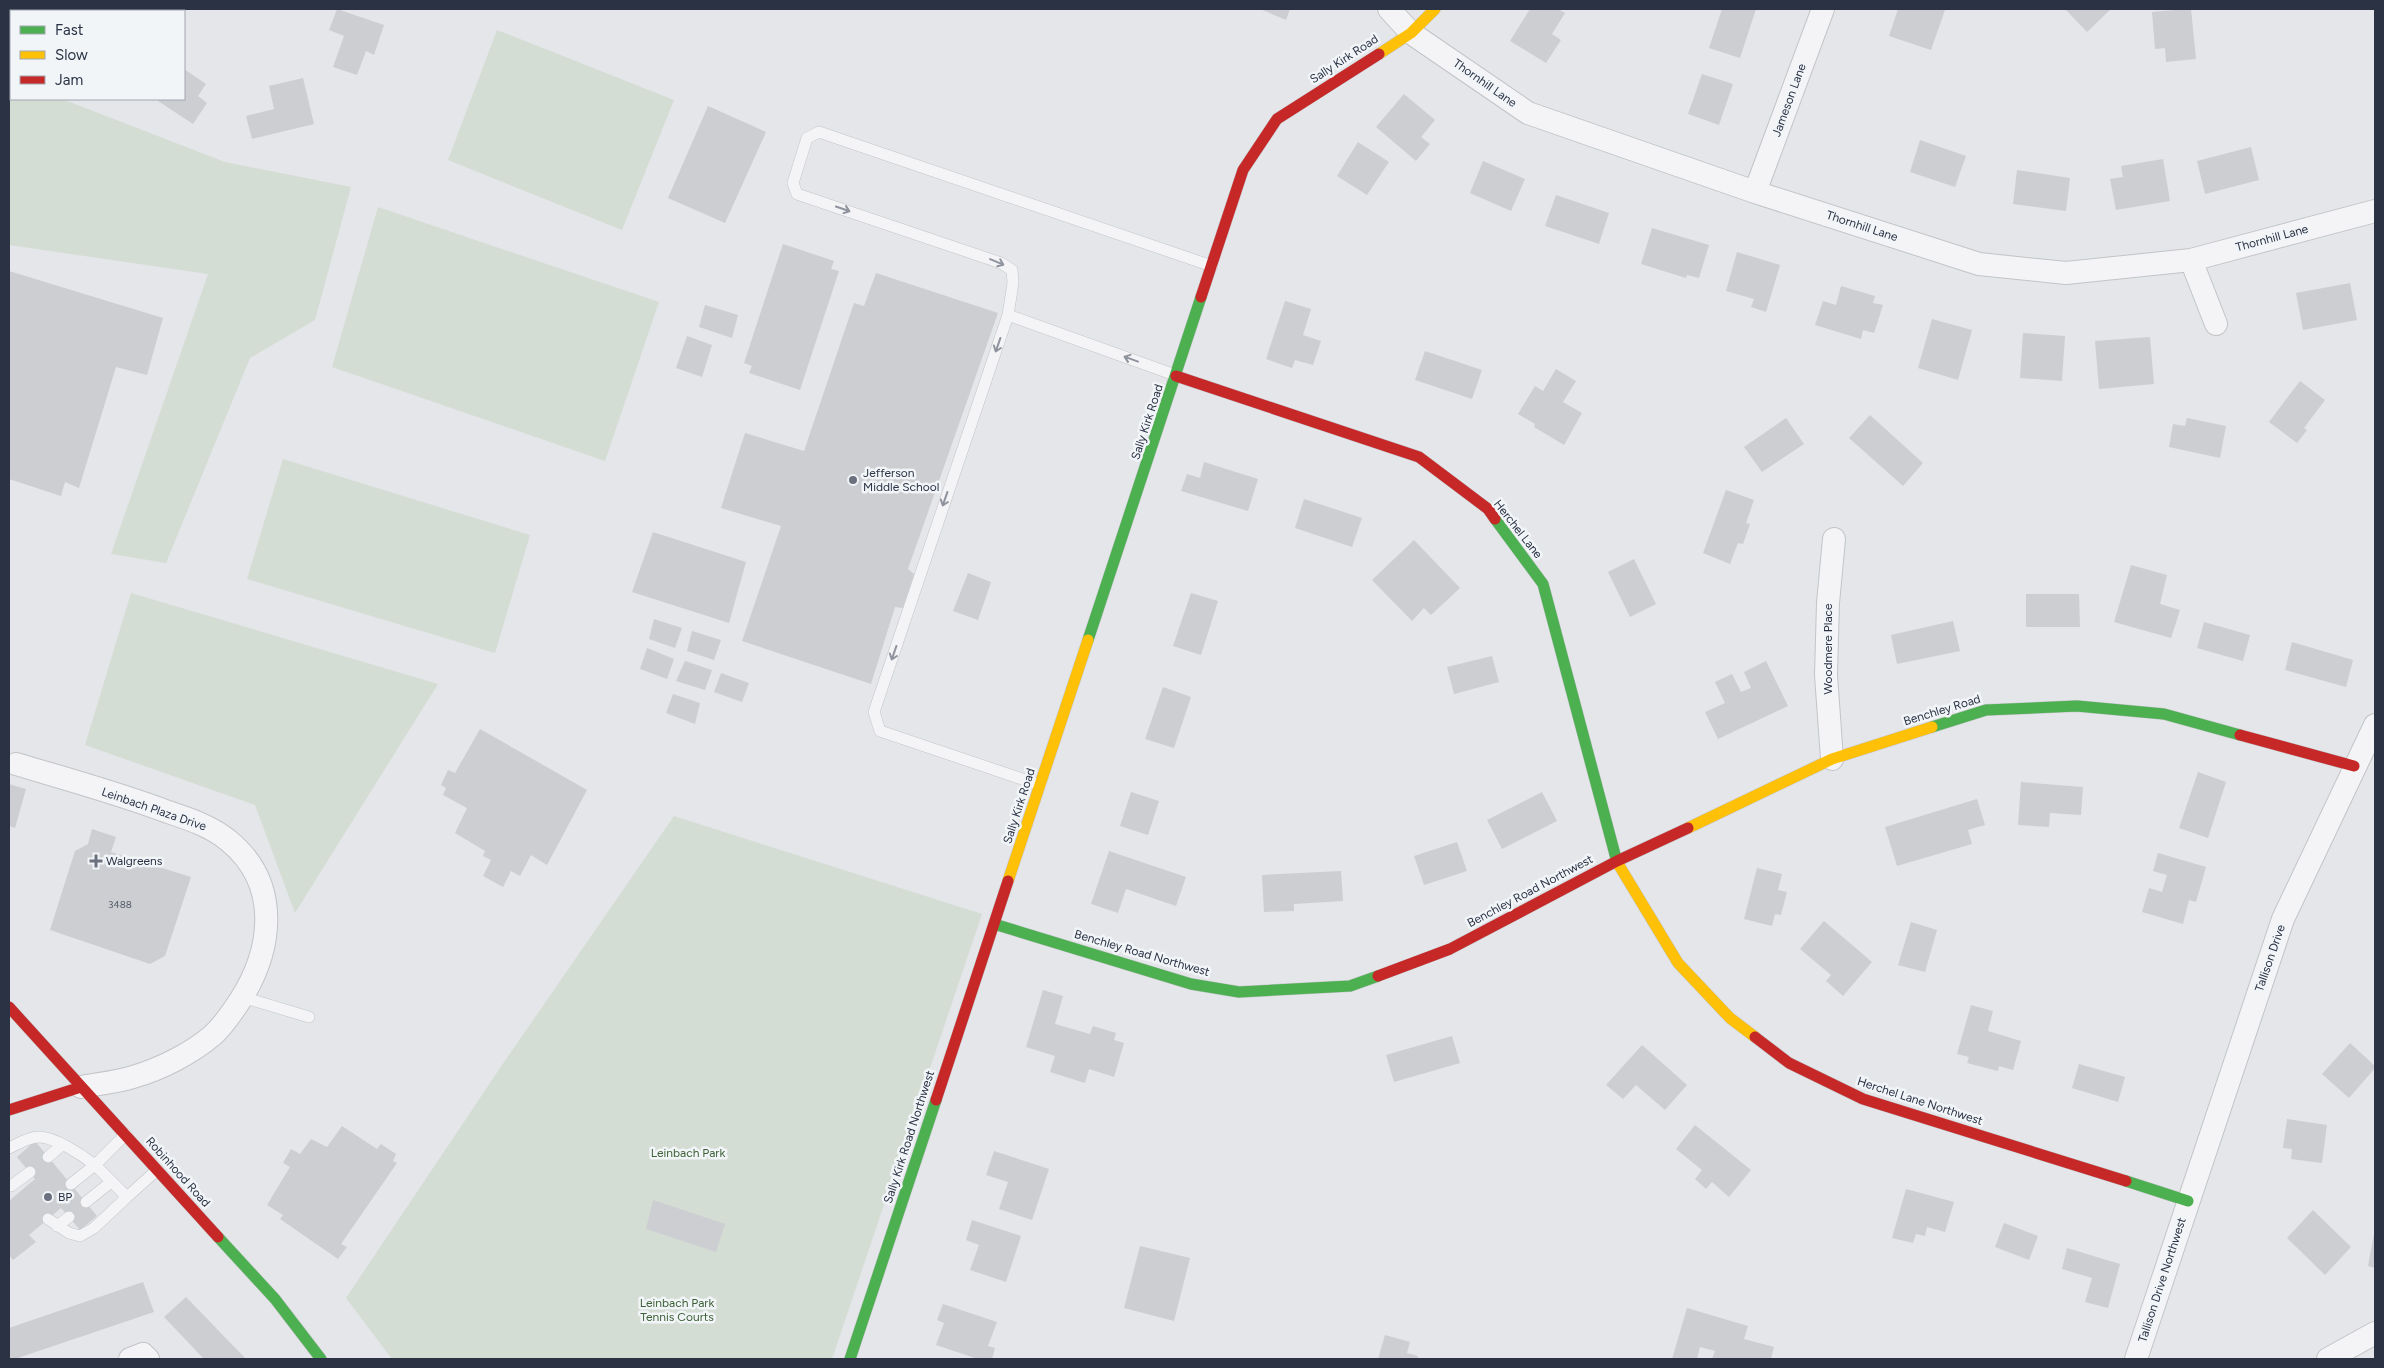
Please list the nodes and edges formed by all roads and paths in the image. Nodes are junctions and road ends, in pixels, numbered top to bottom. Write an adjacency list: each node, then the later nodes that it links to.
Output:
1 (1389, 9): 4 (street, Thornhill Lane)
2 (1435, 9): 4 (street, Sally Kirk Road)
3 (1823, 9): 5 (street, Jameson Lane)
4 (1411, 33): 5 (street, Thornhill Lane); 8 (street, Sally Kirk Road)
5 (1755, 192): 7 (street, Thornhill Lane)
6 (2375, 211): 7 (street, Thornhill Lane)
7 (2190, 260): 10 (street)
8 (1212, 266): 9 (lane, one-way to 9); 11 (street, Sally Kirk Road)
9 (1008, 315): 11 (lane, one-way to 9); 17 (lane, one-way to 17)
10 (2216, 324)
11 (1176, 376): 17 (street, Sally Kirk Road); 18 (street, Herchel Lane)
12 (1834, 539): 14 (street, Woodmere Place)
13 (2375, 725): 16 (street, Tallison Drive)
14 (1832, 759): 16 (street, Benchley Road); 18 (street, Benchley Road)
15 (16, 764): 20 (street, Leinbach Plaza Drive)
16 (2354, 766): 36 (street, Tallison Drive)
17 (1040, 785): 19 (street, Sally Kirk Road)
18 (1617, 861): 19 (street, Benchley Road Northwest); 36 (street, Herchel Lane Northwest)
19 (994, 924): 43 (street, Sally Kirk Road Northwest)
20 (242, 997): 22 (lane); 23 (street, Leinbach Plaza Drive)
21 (9, 1007): 23 (street, Robinhood Road)
22 (309, 1017)
23 (81, 1087): 24 (street); 25 (street, Robinhood Road)
24 (9, 1110)
25 (126, 1134): 29 (lane); 30 (street, Robinhood Road)
26 (62, 1145): 27 (lane); 28 (lane); 29 (lane)
27 (9, 1148)
28 (48, 1157)
29 (95, 1165): 32 (lane); 33 (lane)
30 (157, 1170): 35 (lane); 42 (street, Robinhood Road)
31 (30, 1172): 34 (lane)
32 (112, 1182): 35 (lane); 37 (lane)
33 (70, 1184)
34 (13, 1188)
35 (127, 1197): 38 (lane)
36 (2188, 1201): 44 (street, Tallison Drive Northwest)
37 (86, 1202)
38 (69, 1217)
39 (2375, 1333): 45 (street)
40 (130, 1359): 41 (street)
41 (148, 1359)
42 (321, 1359)
43 (850, 1359)
44 (2136, 1359)
45 (2328, 1359)

